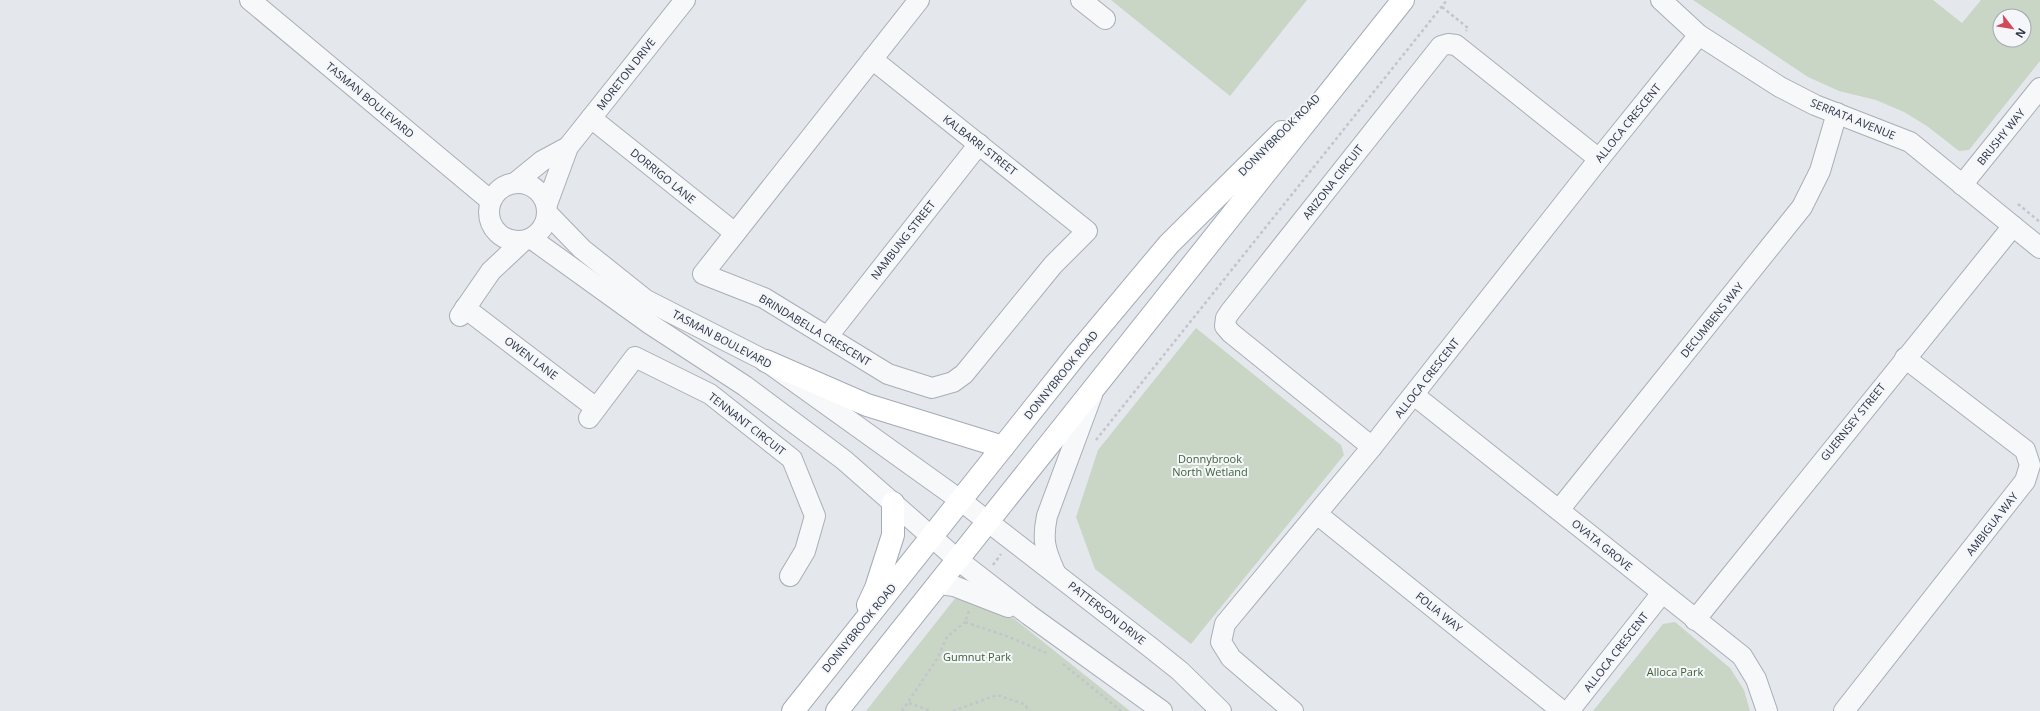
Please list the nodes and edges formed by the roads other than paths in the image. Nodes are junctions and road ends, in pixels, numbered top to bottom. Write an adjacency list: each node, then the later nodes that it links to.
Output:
1 (250, 0): 19 (street, TASMAN BOULEVARD)
2 (685, 0): 13 (street, MORETON DRIVE)
3 (919, 0): 9 (street, BRINDABELLA CRESCENT)
4 (1081, 0): 7 (street)
5 (1403, 0): 10 (main road, DONNYBROOK ROAD)
6 (1661, 0): 8 (street, SERRATA AVENUE)
7 (1105, 19)
8 (1699, 35): 12 (street, SERRATA AVENUE); 16 (street, ALLOCA CRESCENT)
9 (872, 59): 14 (street, KALBARRI STREET); 24 (street, BRINDABELLA CRESCENT)
10 (1354, 61): 31 (main road, DONNYBROOK ROAD); 34 (main road, DONNYBROOK ROAD)
11 (2040, 88): 18 (street, BRUSHY WAY)
12 (1837, 113): 18 (street, SERRATA AVENUE); 38 (street, DECUMBENS WAY)
13 (591, 118): 15 (street, MORETON DRIVE); 24 (street, DORRIGO LANE)
14 (979, 144): 23 (street, KALBARRI STREET); 28 (street, NAMBUNG STREET)
15 (568, 147): 17 (street, MORETON DRIVE); 20 (street, MORETON DRIVE)
16 (1599, 159): 32 (street, ALLOCA CRESCENT); 35 (street, ARIZONA CIRCUIT)
17 (515, 183): 19 (street); 20 (street)
18 (1962, 185): 21 (street, SERRATA AVENUE)
19 (491, 201): 22 (street)
20 (547, 209): 25 (street); 30 (street, TASMAN BOULEVARD)
21 (2013, 226): 26 (street, SERRATA AVENUE); 29 (street, GUERNSEY STREET)
22 (494, 230): 25 (street); 27 (street)
23 (1087, 231): 28 (street, BRINDABELLA CRESCENT)
24 (735, 233): 28 (street, BRINDABELLA CRESCENT)
25 (527, 240): 27 (street); 37 (street, TASMAN BOULEVARD)
26 (2040, 248)
27 (491, 271): 33 (street, OWEN LANE)
28 (828, 336)
29 (1905, 358): 48 (street, GUERNSEY STREET); 58 (street, AMBIGUA WAY)
30 (766, 361): 34 (main road); 36 (street, TASMAN BOULEVARD)
31 (1096, 384): 40 (main road, DONNYBROOK ROAD); 43 (street)
32 (1414, 395): 35 (street, ALLOCA CRESCENT); 38 (street, OVATA GROVE)
33 (592, 413): 44 (street, TENNANT CIRCUIT)
34 (1003, 447): 36 (main road, DONNYBROOK ROAD)
35 (1372, 447): 39 (street, ALLOCA CRESCENT)
36 (960, 500): 40 (street, TASMAN BOULEVARD); 41 (main road, DONNYBROOK ROAD)
37 (893, 503): 41 (street, TASMAN BOULEVARD); 49 (main road)
38 (1559, 510): 46 (street, OVATA GROVE)
39 (1317, 514): 54 (street, ALLOCA CRESCENT); 55 (street, FOLIA WAY)
40 (988, 521): 42 (main road, DONNYBROOK ROAD); 43 (street, PATTERSON DRIVE)
41 (931, 537): 42 (street, TASMAN BOULEVARD); 49 (main road, DONNYBROOK ROAD)
42 (958, 560): 45 (main road, DONNYBROOK ROAD); 47 (street)
43 (1055, 572): 53 (street, PATTERSON DRIVE)
44 (790, 576)
45 (939, 584): 47 (street); 51 (main road, DONNYBROOK ROAD)
46 (1662, 593): 48 (street, OVATA GROVE); 56 (street, ALLOCA CRESCENT)
47 (1028, 615): 52 (street)
48 (1695, 620): 57 (street, OVATA GROVE)
49 (855, 633): 50 (main road, DONNYBROOK ROAD)
50 (793, 711)
51 (837, 711)
52 (1162, 711)
53 (1221, 711)
54 (1293, 711)
55 (1562, 711)
56 (1569, 711)
57 (1767, 711)
58 (1844, 711)

